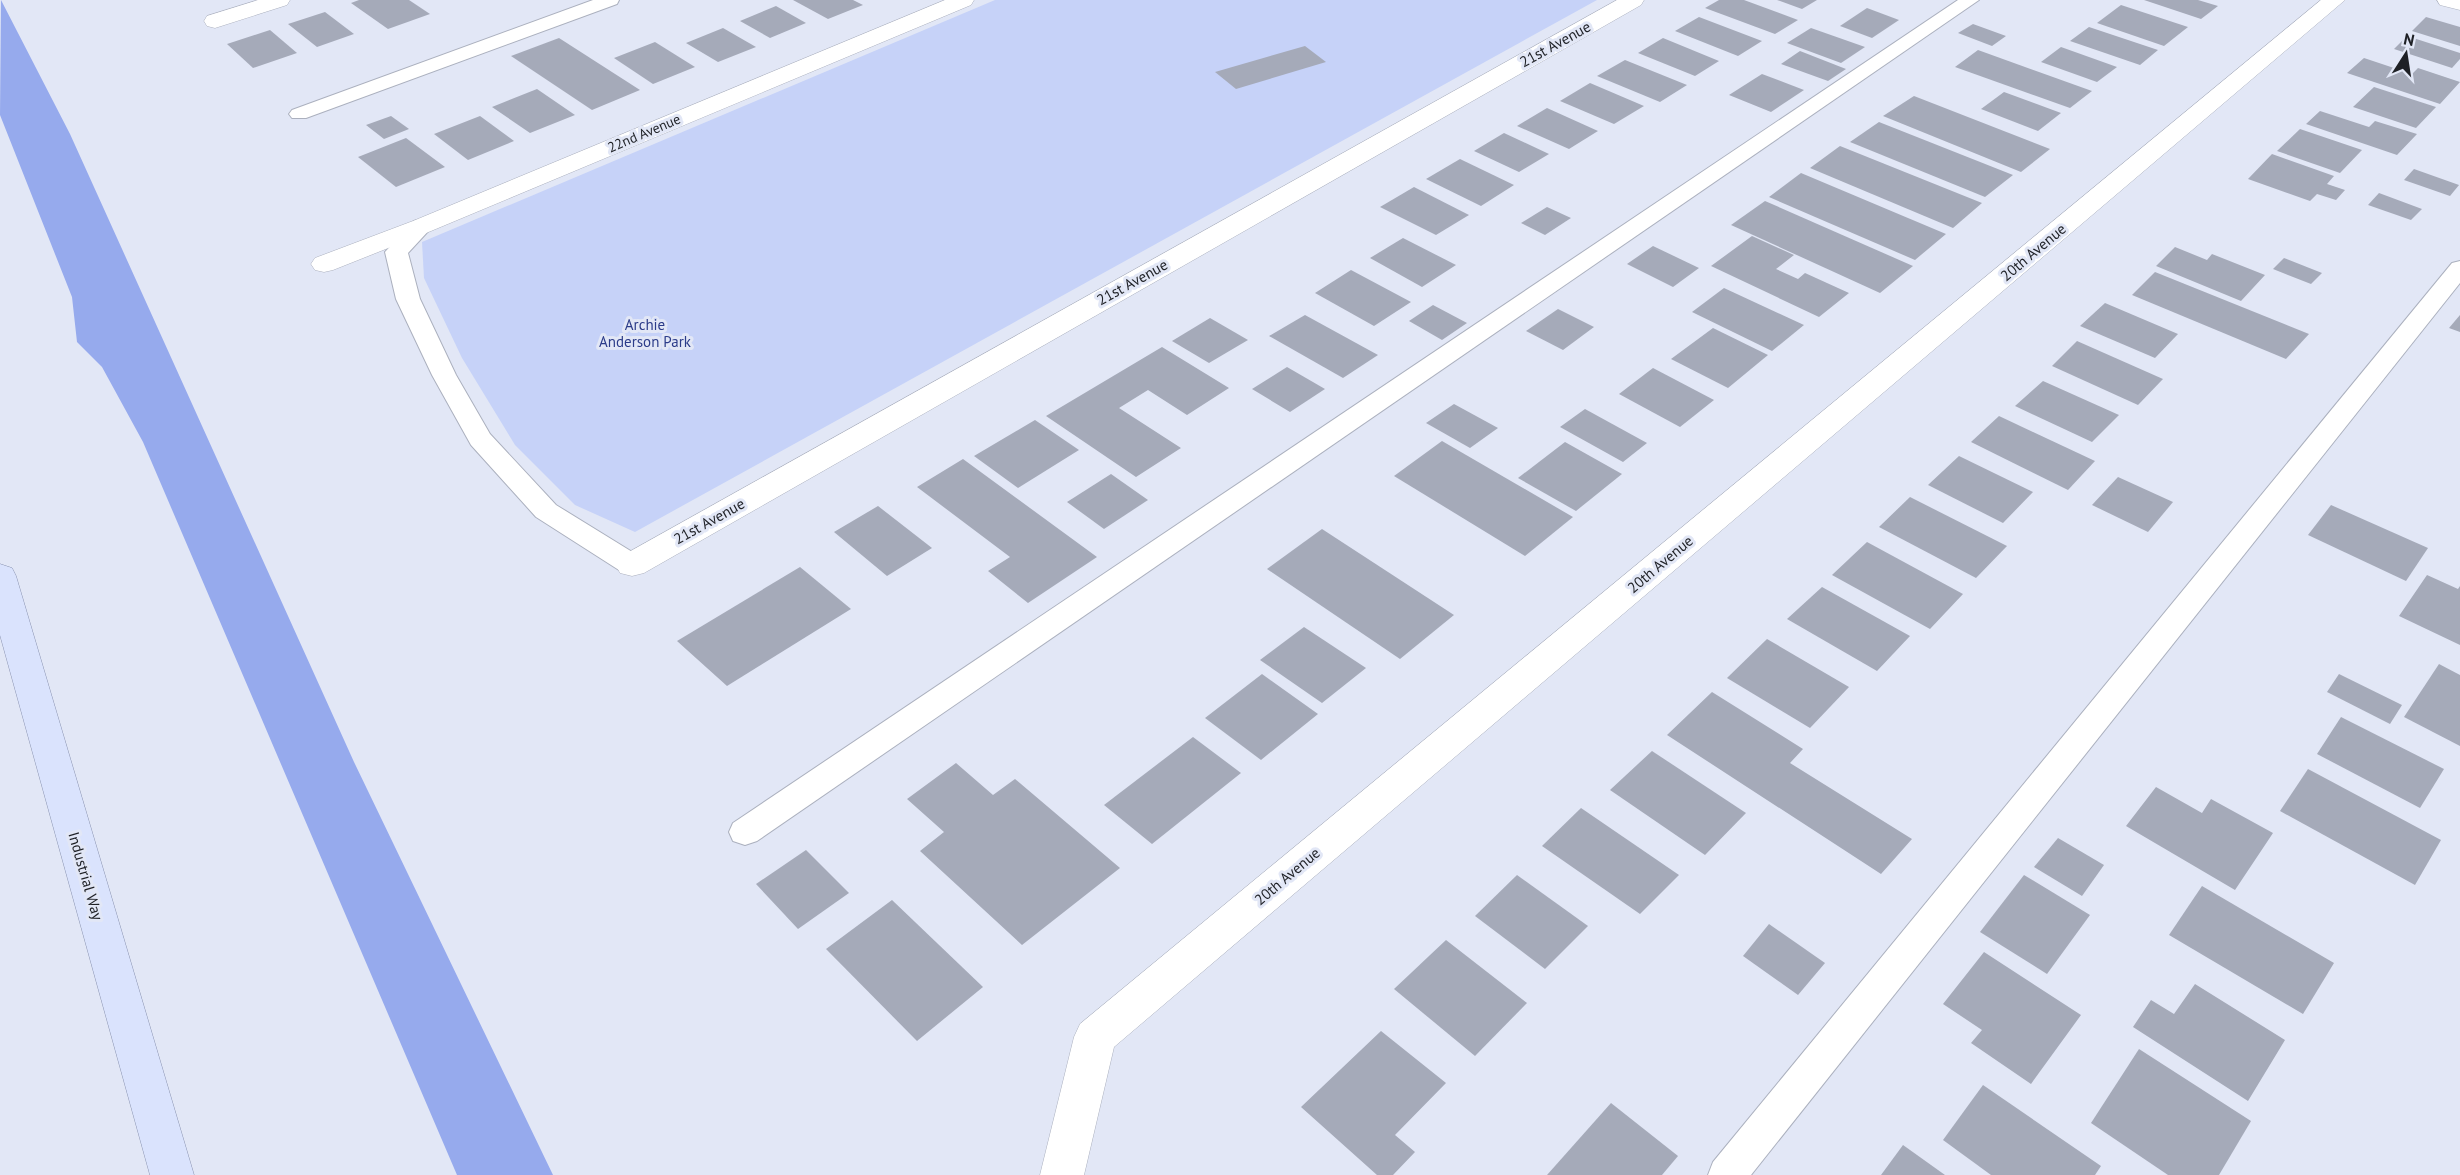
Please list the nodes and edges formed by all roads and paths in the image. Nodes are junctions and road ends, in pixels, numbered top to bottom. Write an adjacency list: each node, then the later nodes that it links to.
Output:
1 (279, 0): 9 (street)
2 (610, 0): 10 (lane)
3 (963, 0): 11 (street, 22nd Avenue)
4 (1633, 0): 14 (street, 21st Avenue)
5 (1970, 0): 16 (lane)
6 (2334, 0): 18 (street, 20th Avenue)
7 (2448, 0): 8 (street)
8 (2460, 4)
9 (215, 21)
10 (299, 114)
11 (422, 226): 12 (street, 22nd Avenue); 14 (lane)
12 (324, 264)
13 (2460, 268): 19 (lane)
14 (632, 565)
15 (0, 576): 17 (main road, Industrial Way)
16 (745, 832)
17 (172, 1175)
18 (1062, 1175)
19 (1726, 1175)

